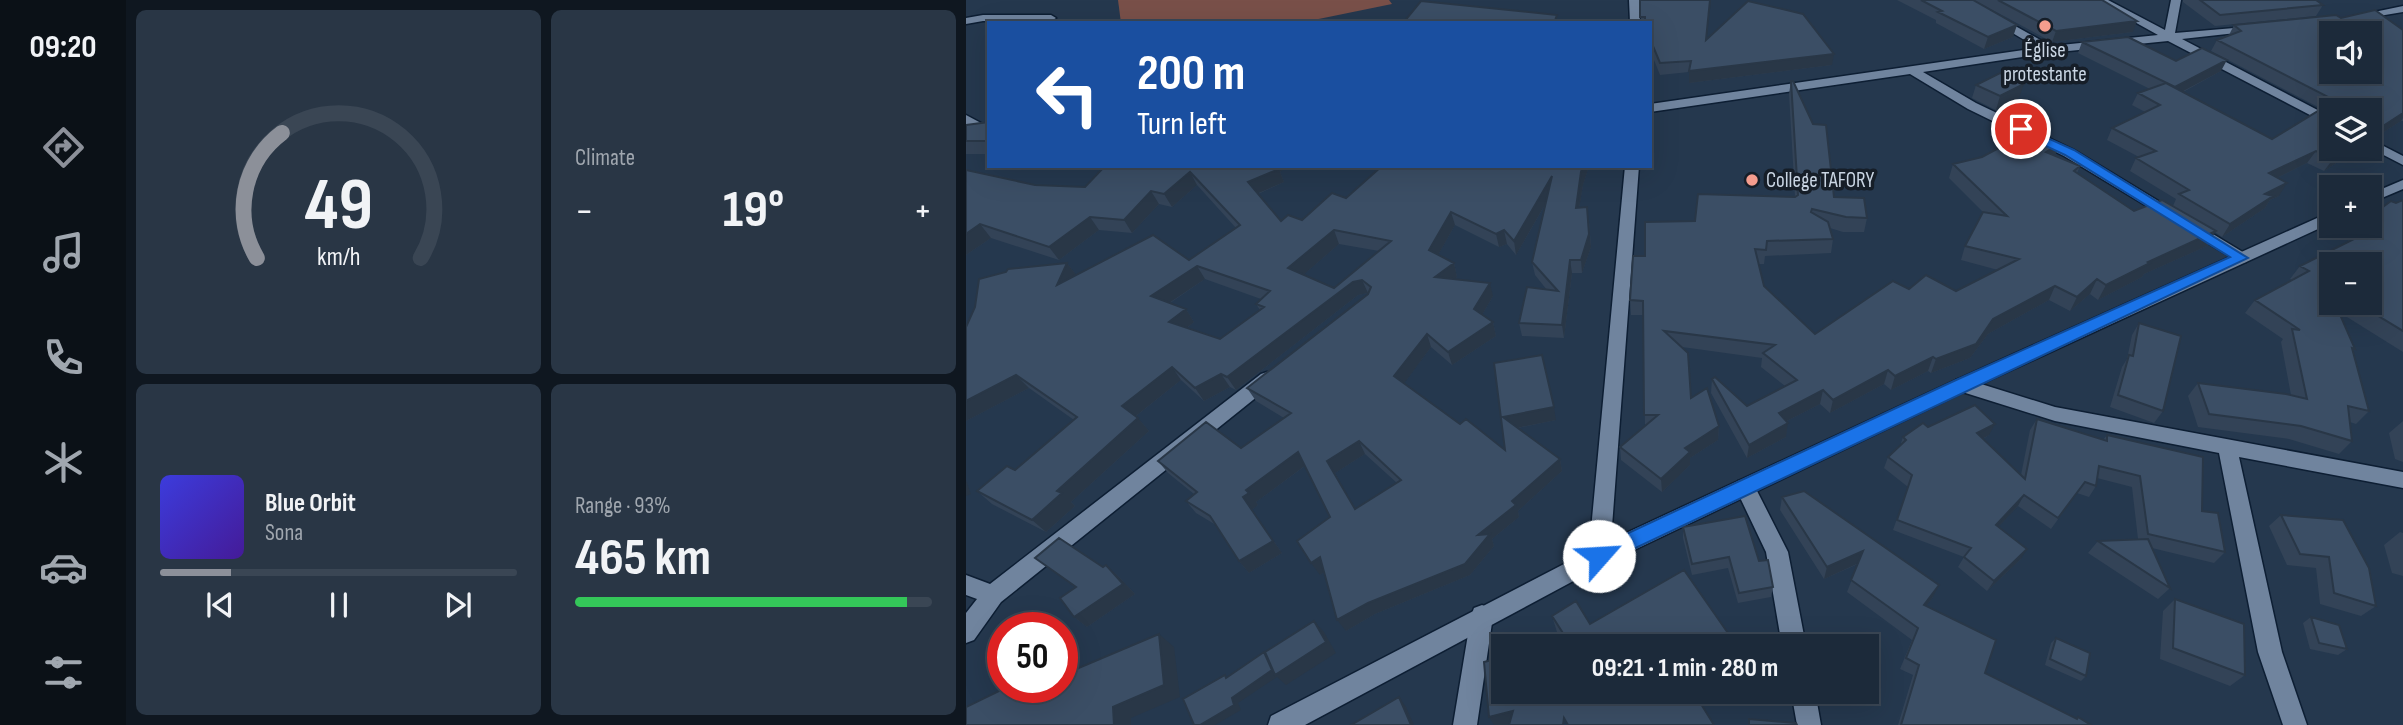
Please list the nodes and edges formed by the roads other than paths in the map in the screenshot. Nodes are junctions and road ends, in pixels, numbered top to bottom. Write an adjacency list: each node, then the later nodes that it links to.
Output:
1 (1634, 0): 11 (street)
2 (1962, 0): 14 (street)
3 (2100, 0): 13 (street)
4 (2176, 0): 13 (street)
5 (2364, 0): 7 (street)
6 (2403, 9): 7 (street)
7 (2382, 11): 9 (street)
8 (1051, 18): 10 (street)
9 (2341, 19)
10 (966, 21)
11 (1634, 21)
12 (2262, 27): 13 (street)
13 (2169, 35): 14 (street); 17 (street)
14 (2049, 50): 15 (street)
15 (1910, 69): 16 (street); 24 (street)
16 (1652, 108)
17 (2319, 116)
18 (2382, 150): 19 (street)
19 (2403, 161)
20 (1632, 168): 30 (street)
21 (2403, 184): 22 (street)
22 (2382, 194)
23 (2319, 222): 24 (street)
24 (2241, 258): 26 (street)
25 (1278, 370): 32 (street)
26 (1962, 385): 27 (street); 29 (street)
27 (2227, 446): 28 (street); 40 (street)
28 (2403, 480)
29 (1745, 487): 30 (street); 35 (street)
30 (1599, 556): 33 (street)
31 (966, 585): 32 (street)
32 (993, 595): 34 (street)
33 (1482, 616): 37 (street); 38 (street)
34 (966, 632)
35 (1792, 634)
36 (1805, 704): 39 (street)
37 (1280, 725)
38 (1465, 725)
39 (1809, 725)
40 (2295, 725)

